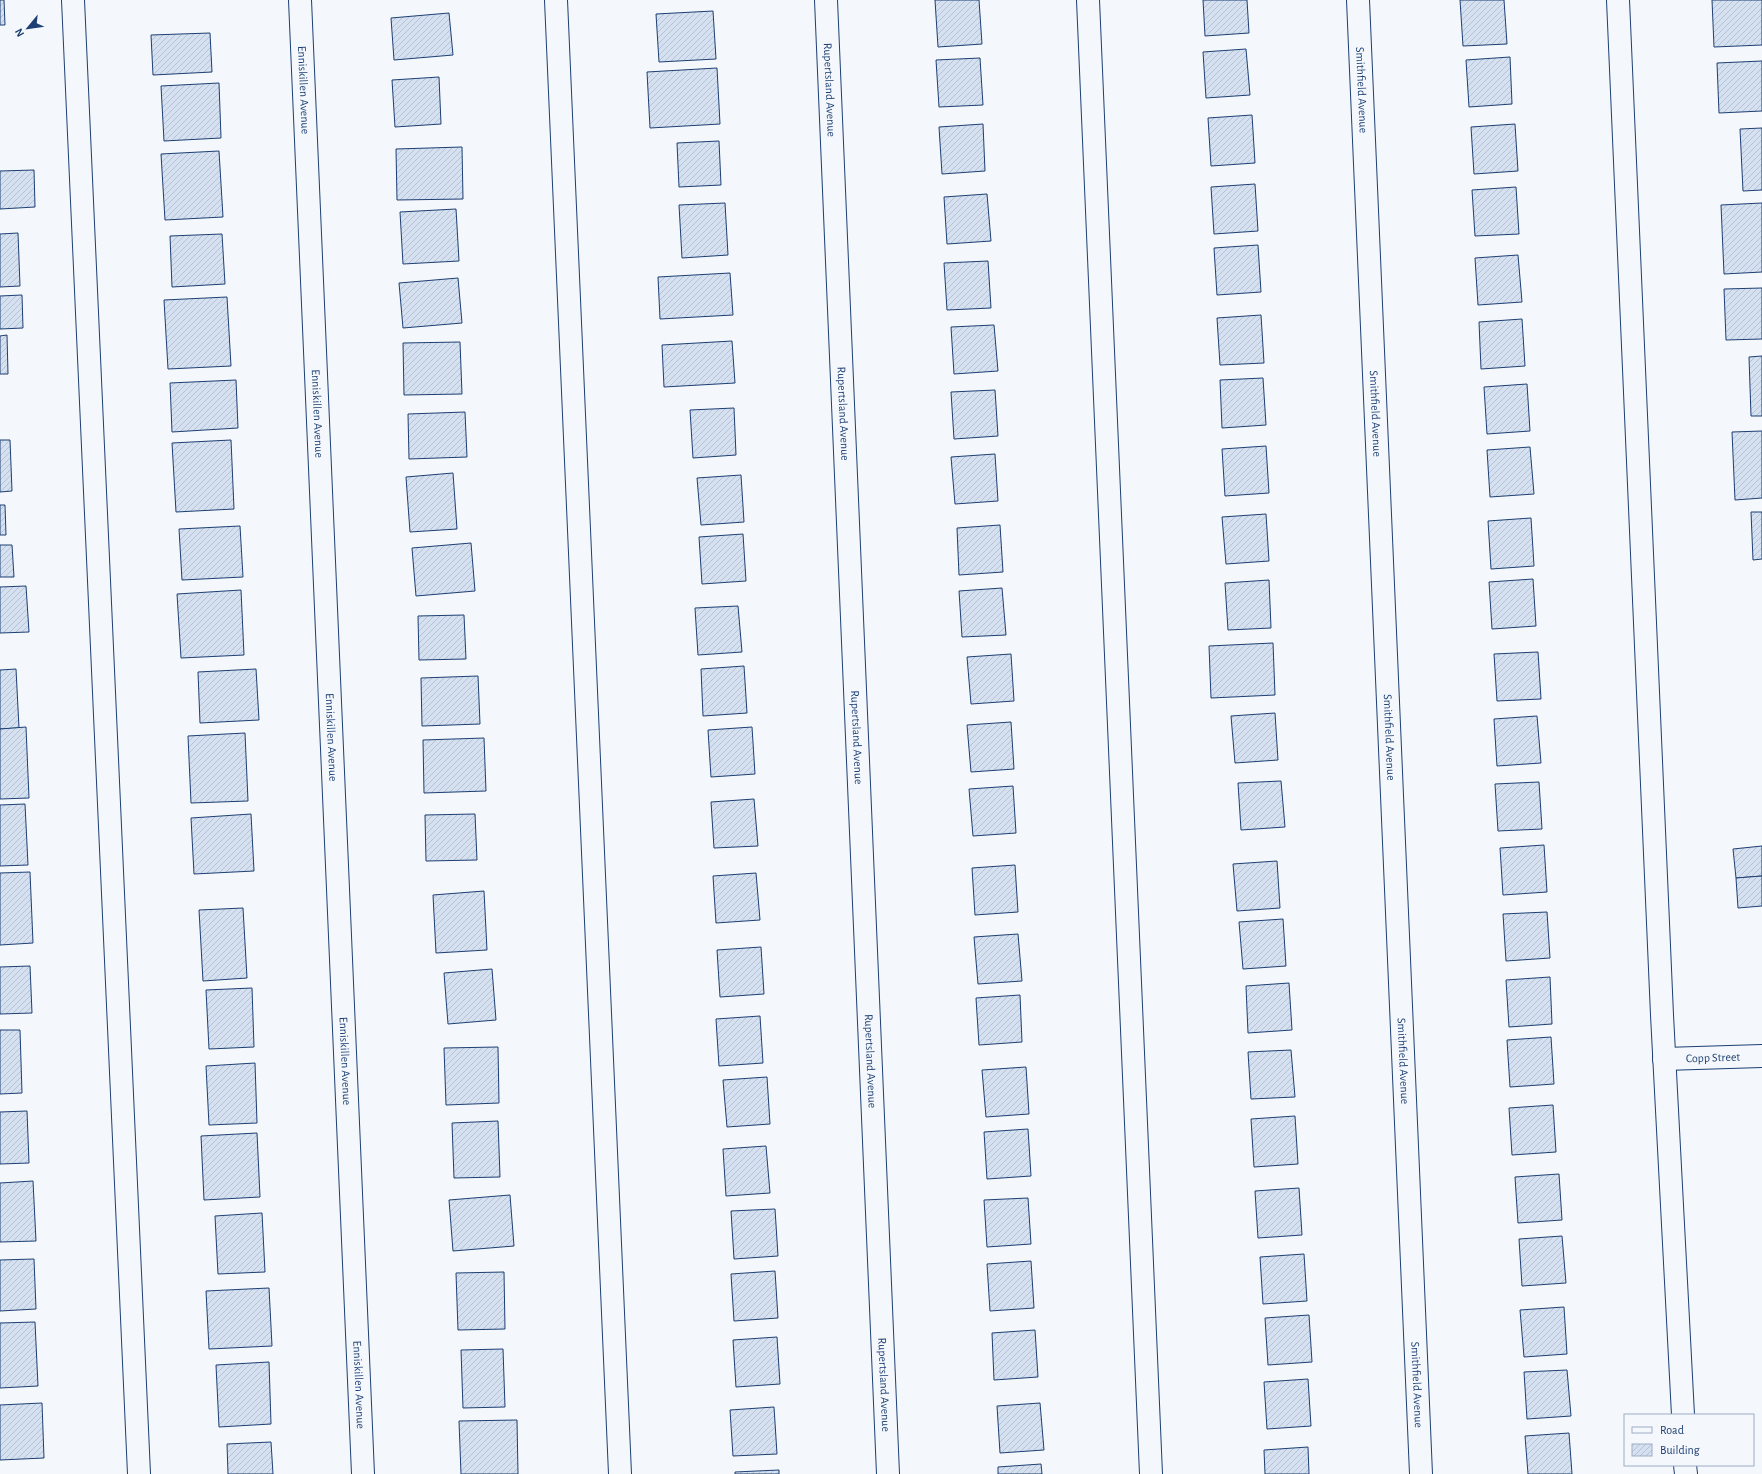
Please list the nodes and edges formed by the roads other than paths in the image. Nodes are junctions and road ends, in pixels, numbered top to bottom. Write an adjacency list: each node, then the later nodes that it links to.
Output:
1 (72, 0): 11 (street)
2 (300, 0): 12 (street, Enniskillen Avenue)
3 (556, 0): 13 (street)
4 (826, 0): 14 (street, Rupertsland Avenue)
5 (1088, 0): 15 (street)
6 (1358, 0): 16 (street, Smithfield Avenue)
7 (1618, 0): 9 (street)
8 (1762, 1056): 9 (street, Copp Street)
9 (1664, 1059): 10 (street)
10 (1683, 1414)
11 (139, 1474)
12 (363, 1474)
13 (620, 1474)
14 (888, 1474)
15 (1151, 1474)
16 (1421, 1474)

